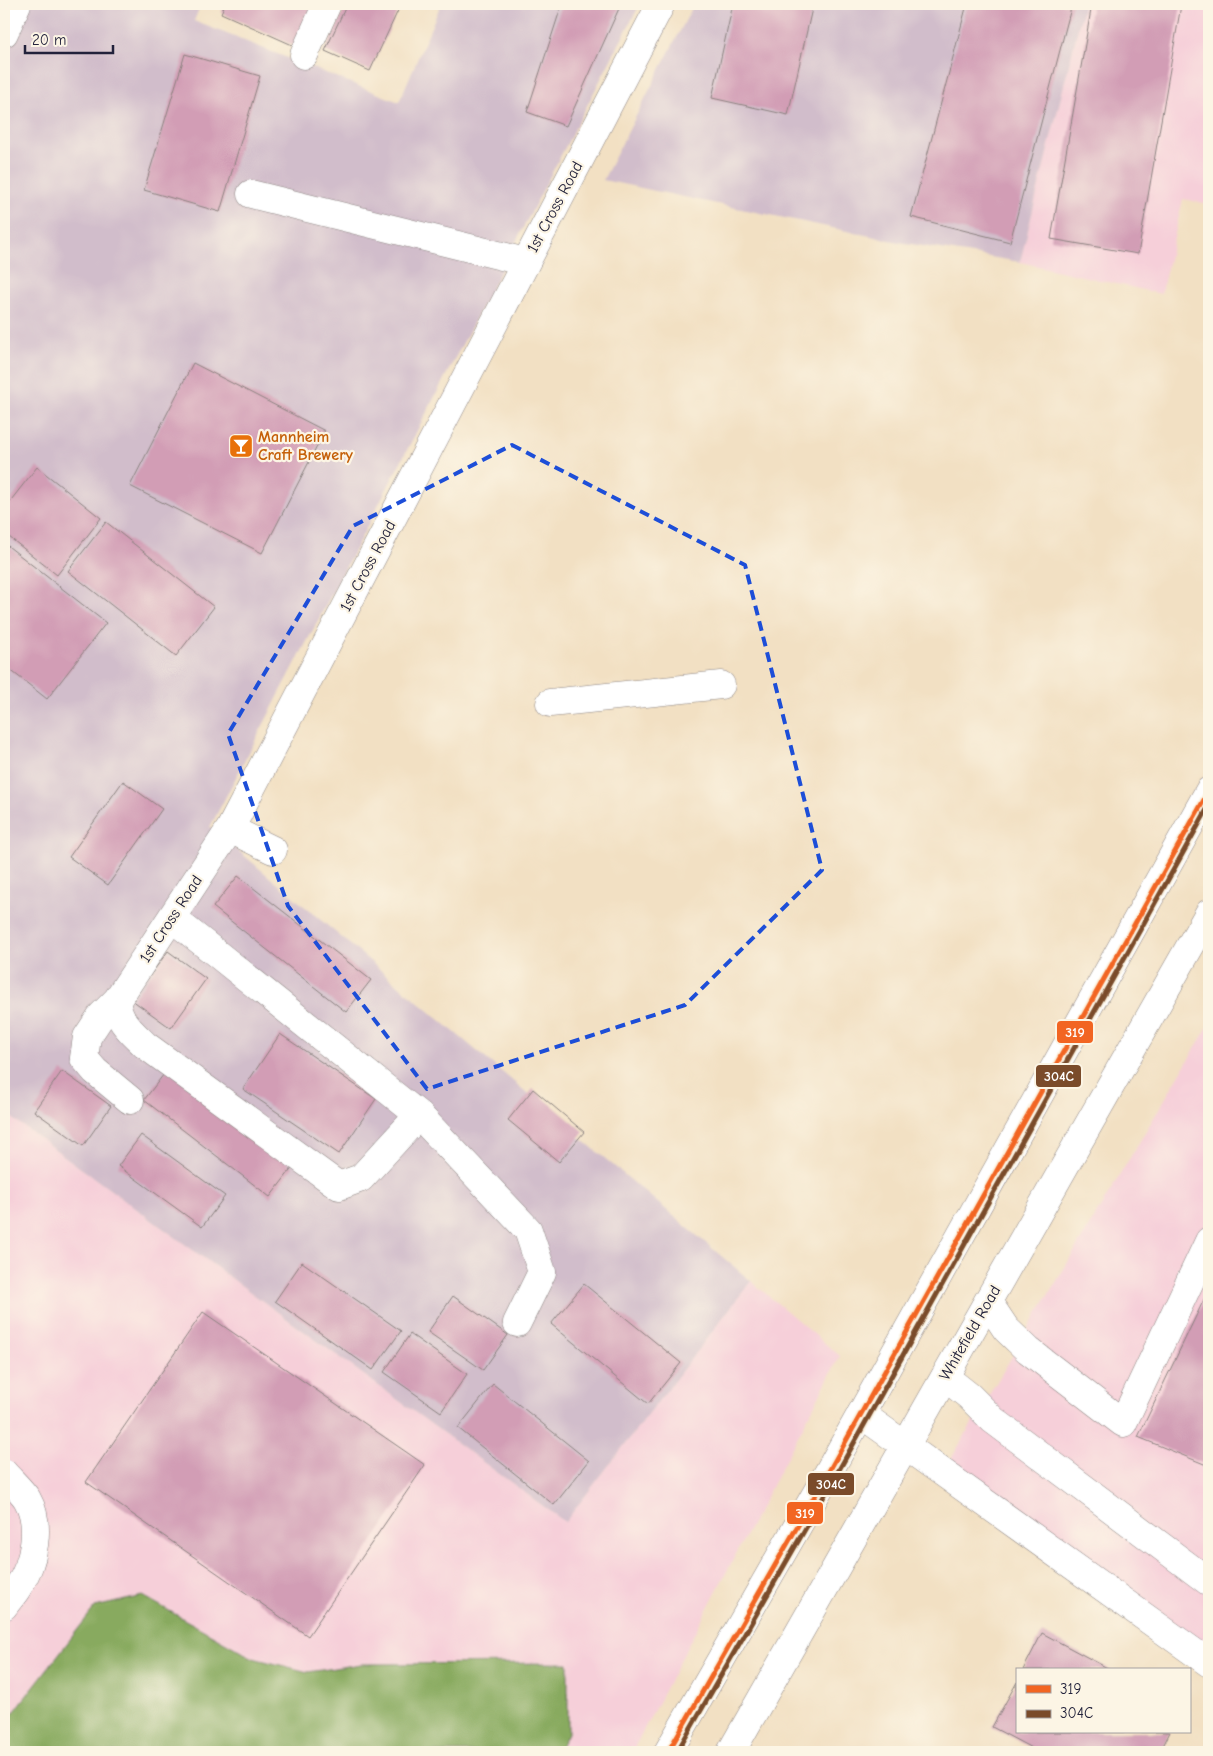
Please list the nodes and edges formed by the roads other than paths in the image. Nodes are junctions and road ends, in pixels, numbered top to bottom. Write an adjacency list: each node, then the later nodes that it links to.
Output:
1 (17, 4): 4 (street)
2 (327, 4): 5 (street)
3 (661, 4): 7 (street, 1st Cross Road)
4 (4, 33)
5 (304, 55)
6 (251, 194): 7 (street)
7 (526, 262): 11 (street, 1st Cross Road)
8 (721, 685): 9 (street)
9 (550, 703)
10 (1209, 791): 22 (street)
11 (230, 829): 12 (street); 14 (street, 1st Cross Road)
12 (273, 850)
13 (1209, 913): 19 (street, Whitefield Road)
14 (172, 918): 15 (street, 1st Cross Road); 17 (street)
15 (117, 1000): 16 (street, 1st Cross Road); 17 (street)
16 (130, 1100)
17 (418, 1115): 20 (street)
18 (1209, 1241): 19 (street)
19 (988, 1302): 21 (street, Whitefield Road)
20 (517, 1323)
21 (945, 1377): 23 (street, Whitefield Road); 25 (street)
22 (861, 1414): 23 (street); 28 (street)
23 (906, 1446): 27 (street); 29 (street, Whitefield Road)
24 (4, 1473): 26 (street)
25 (1209, 1582)
26 (4, 1606)
27 (1209, 1663)
28 (668, 1752)
29 (732, 1752)

